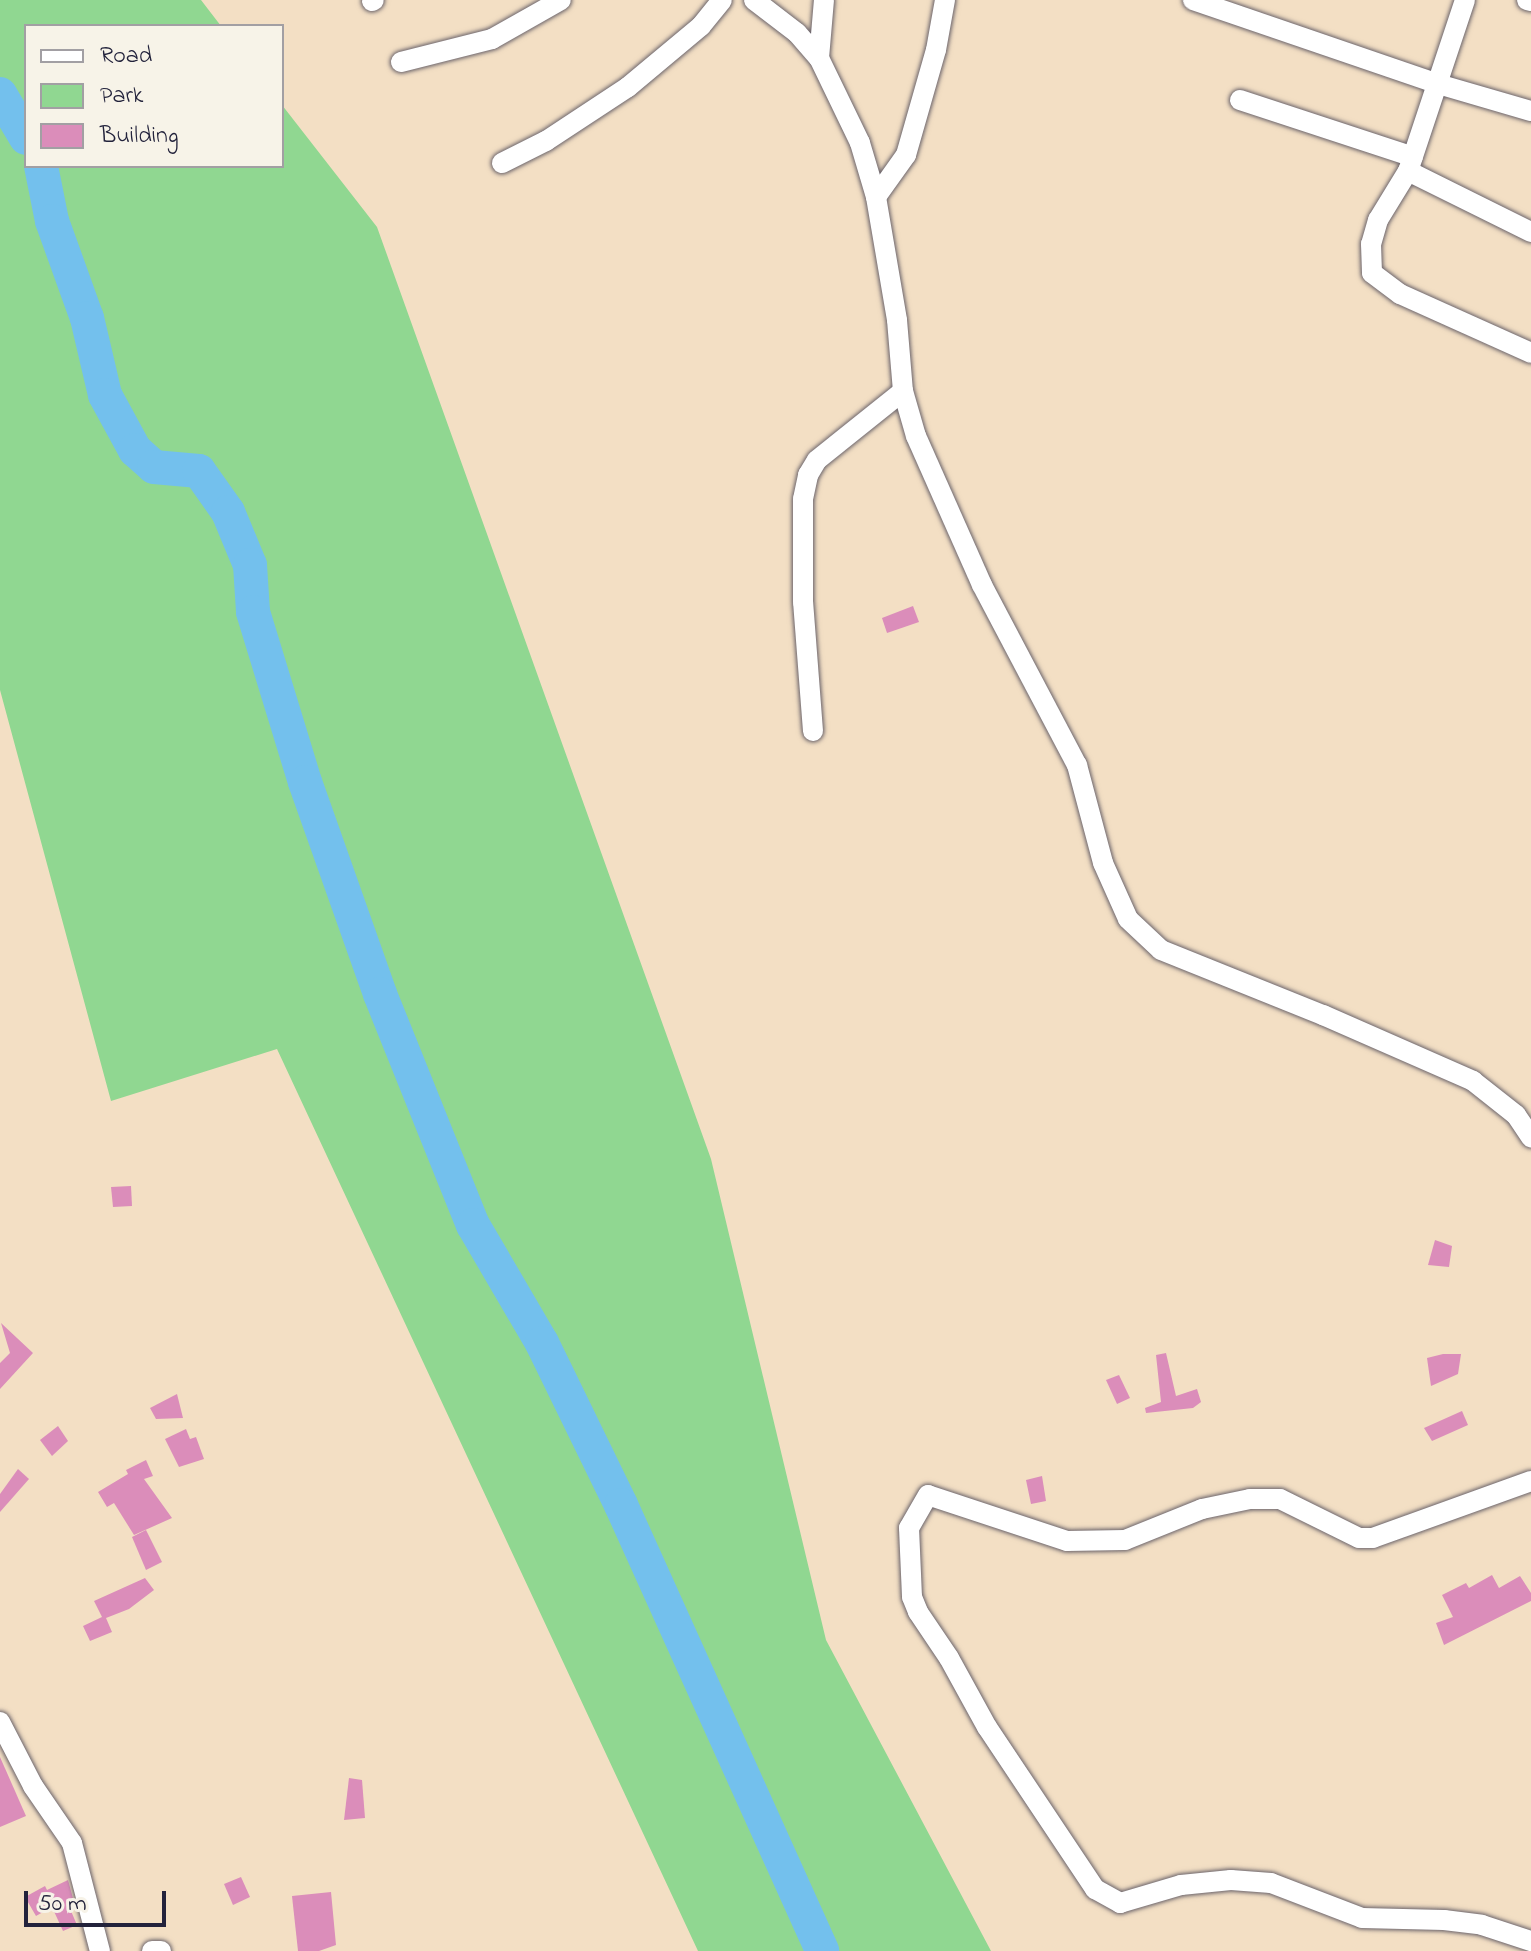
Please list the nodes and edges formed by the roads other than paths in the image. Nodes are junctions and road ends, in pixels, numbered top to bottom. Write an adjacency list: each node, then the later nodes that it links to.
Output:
1 (561, 0): 9 (street)
2 (722, 0): 13 (street)
3 (754, 0): 8 (street)
4 (824, 0): 8 (street)
5 (945, 0): 15 (street)
6 (1193, 0): 10 (street)
7 (1465, 0): 10 (street)
8 (819, 58): 15 (street)
9 (401, 62)
10 (1438, 84): 12 (street); 14 (street)
11 (1240, 100): 14 (street)
12 (1531, 111)
13 (502, 163)
14 (1410, 164): 16 (street); 17 (street)
15 (876, 197): 18 (street)
16 (1531, 232)
17 (1531, 353)
18 (903, 391): 19 (street); 20 (street)
19 (813, 731)
20 (1531, 1137)
21 (1531, 1481): 23 (street)
22 (0, 1722): 24 (street)
23 (1531, 1941)
24 (100, 1951)
25 (152, 1951): 26 (street)
26 (161, 1951)

